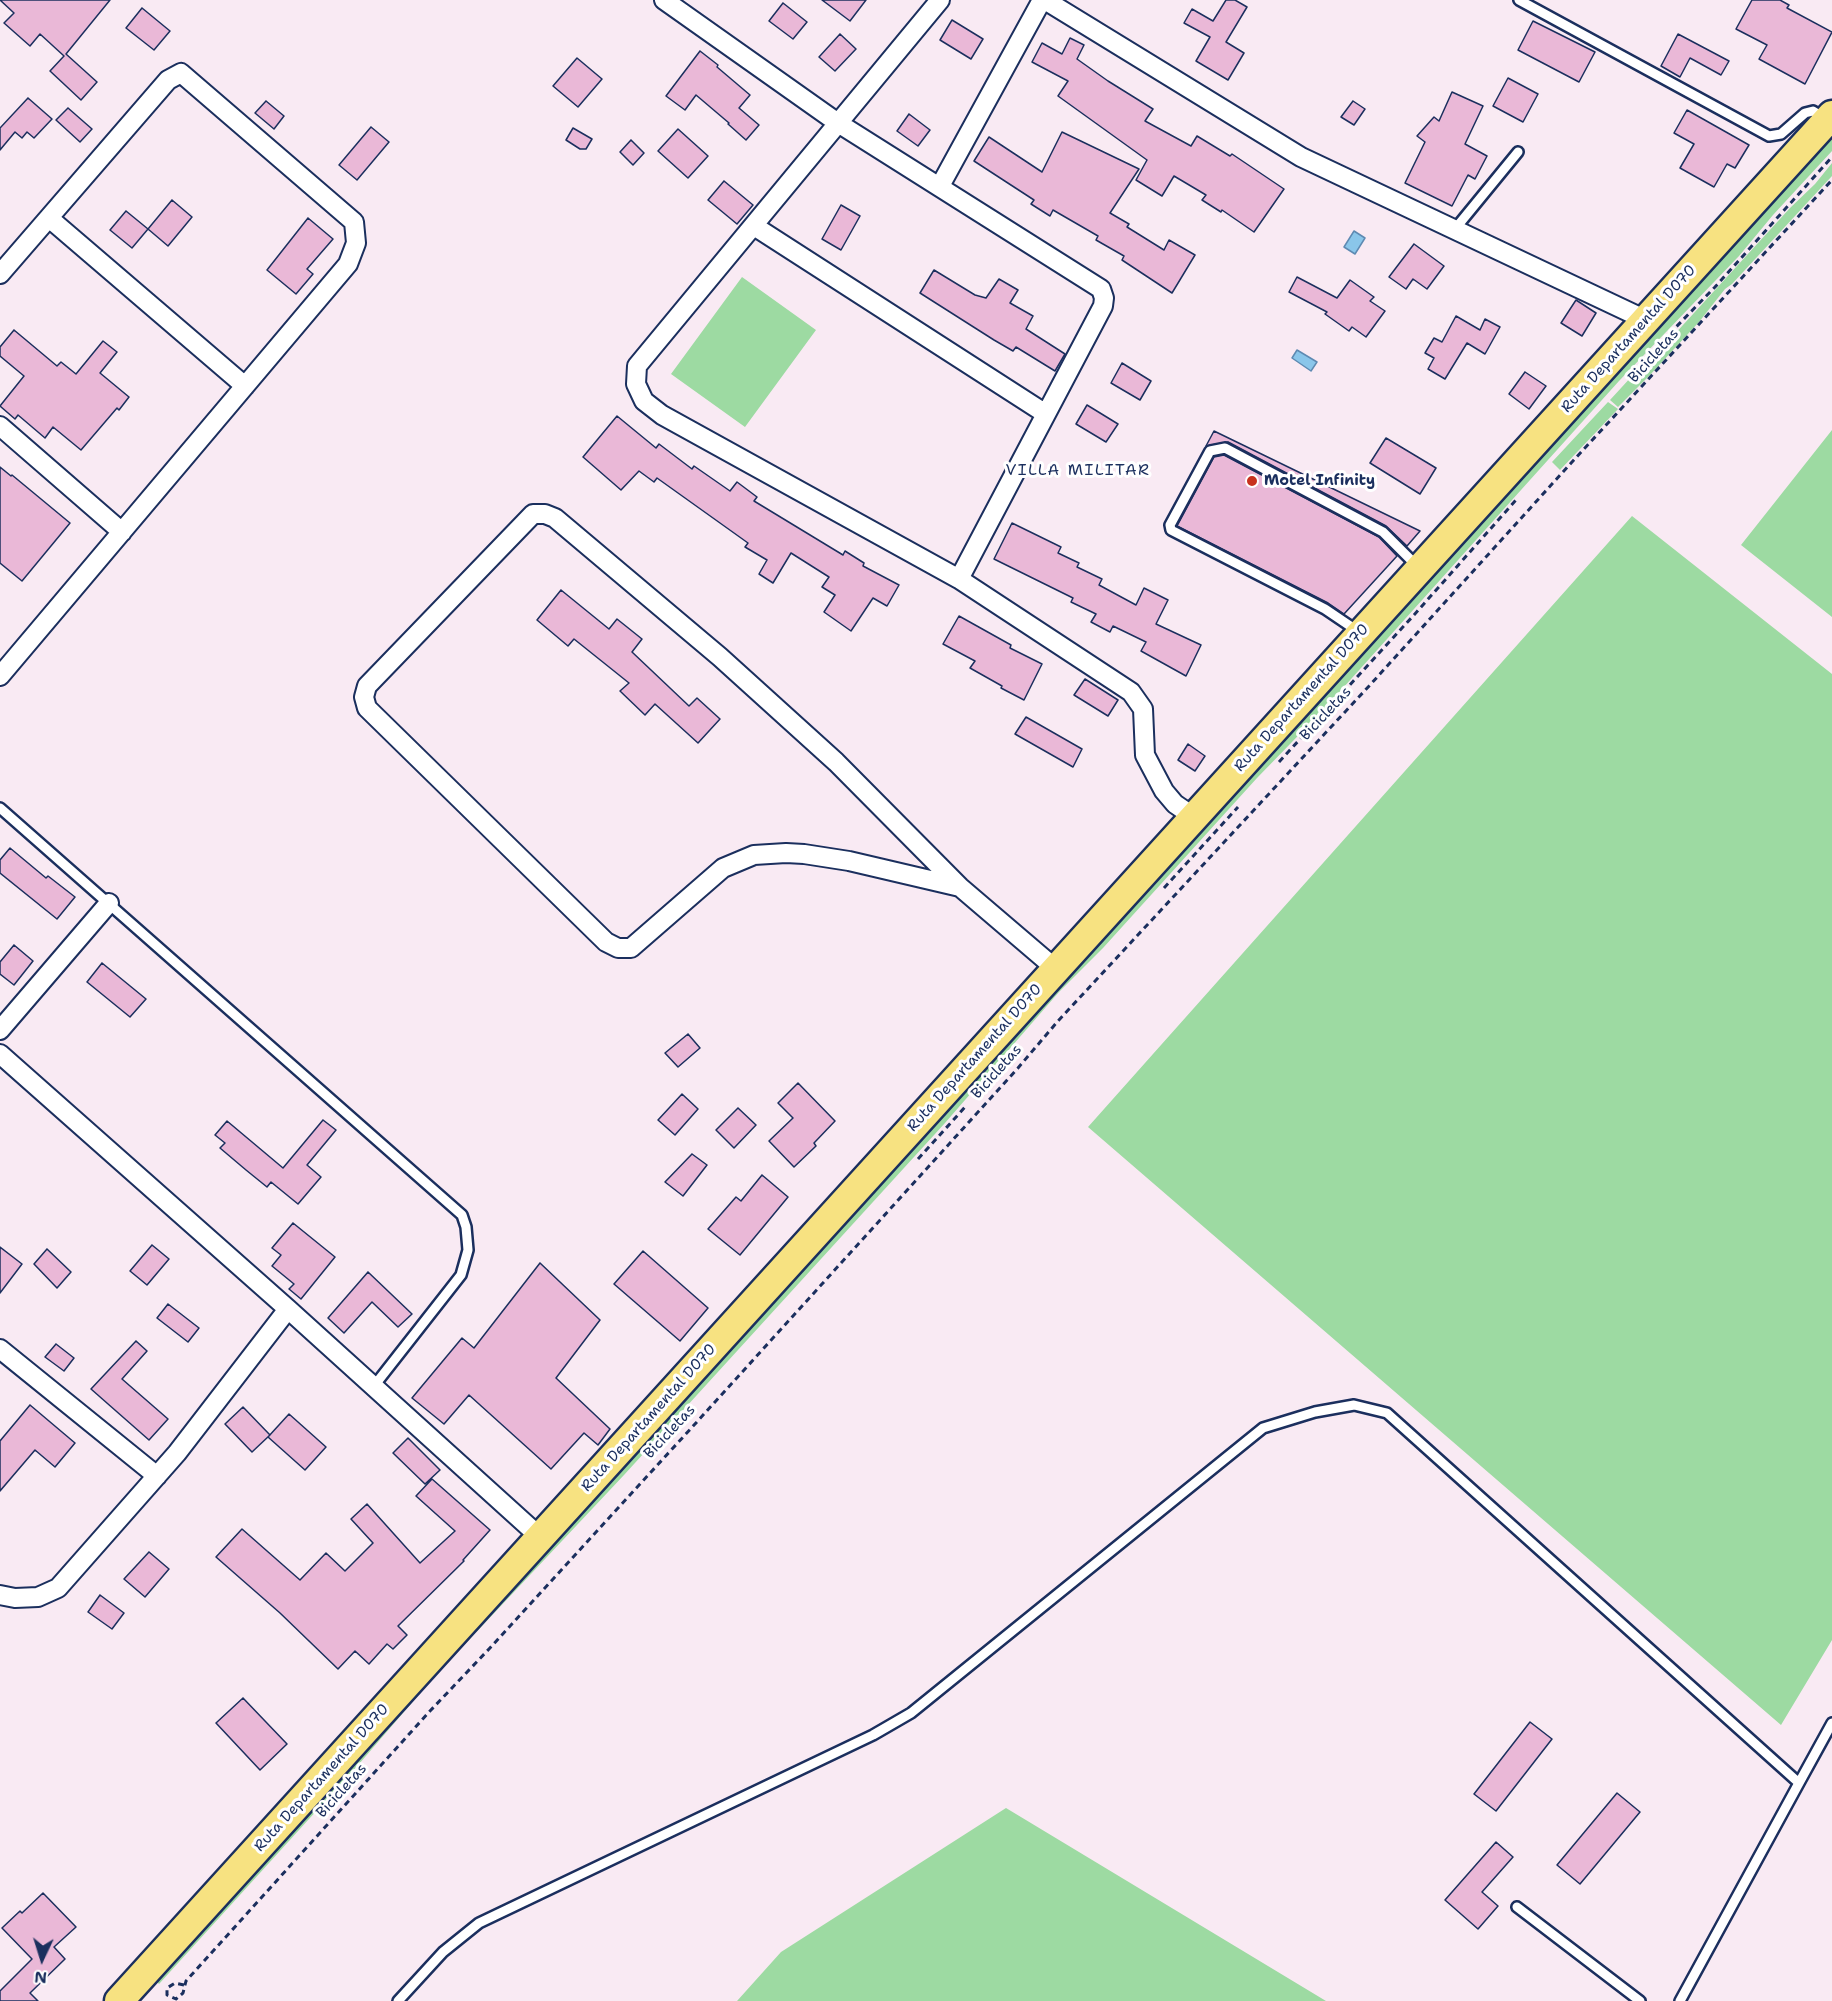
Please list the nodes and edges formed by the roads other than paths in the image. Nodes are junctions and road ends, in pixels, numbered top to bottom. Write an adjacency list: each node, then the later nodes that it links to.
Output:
1 (664, 0): 6 (street)
2 (940, 0): 6 (street)
3 (1043, 0): 8 (street); 11 (street)
4 (1519, 0): 5 (lane)
5 (1830, 117): 13 (main road, Ruta Departamental D070)
6 (838, 123): 8 (street); 10 (street)
7 (1518, 152): 11 (lane)
8 (940, 186): 15 (street)
9 (49, 218): 12 (street); 14 (street); 14 (street)
10 (754, 226): 15 (street); 19 (street)
11 (1455, 229): 13 (street)
12 (0, 274)
13 (1646, 320): 18 (main road, Ruta Departamental D070)
14 (245, 386): 17 (street)
15 (1046, 414): 19 (street)
16 (0, 426): 17 (street)
17 (122, 532): 21 (street)
18 (1420, 569): 20 (main road, Ruta Departamental D070); 20 (lane)
19 (959, 579): 23 (street)
20 (1361, 634): 23 (main road, Ruta Departamental D070)
21 (0, 676)
22 (0, 808): 25 (lane)
23 (1194, 817): 26 (main road, Ruta Departamental D070)
24 (960, 887): 24 (street); 26 (street)
25 (109, 903): 27 (street); 31 (lane)
26 (1056, 969): 33 (main road, Ruta Departamental D070)
27 (0, 1030)
28 (0, 1054): 29 (street)
29 (288, 1309): 31 (street); 32 (street)
30 (0, 1349): 32 (street)
31 (374, 1386): 33 (street)
32 (157, 1476): 34 (street)
33 (540, 1537): 38 (main road, Ruta Departamental D070)
34 (0, 1595)
35 (1832, 1723): 36 (lane)
36 (1799, 1783): 39 (lane); 41 (lane)
37 (1517, 1907): 40 (lane)
38 (119, 2001)
39 (398, 2001)
40 (1640, 2001)
41 (1680, 2001)

